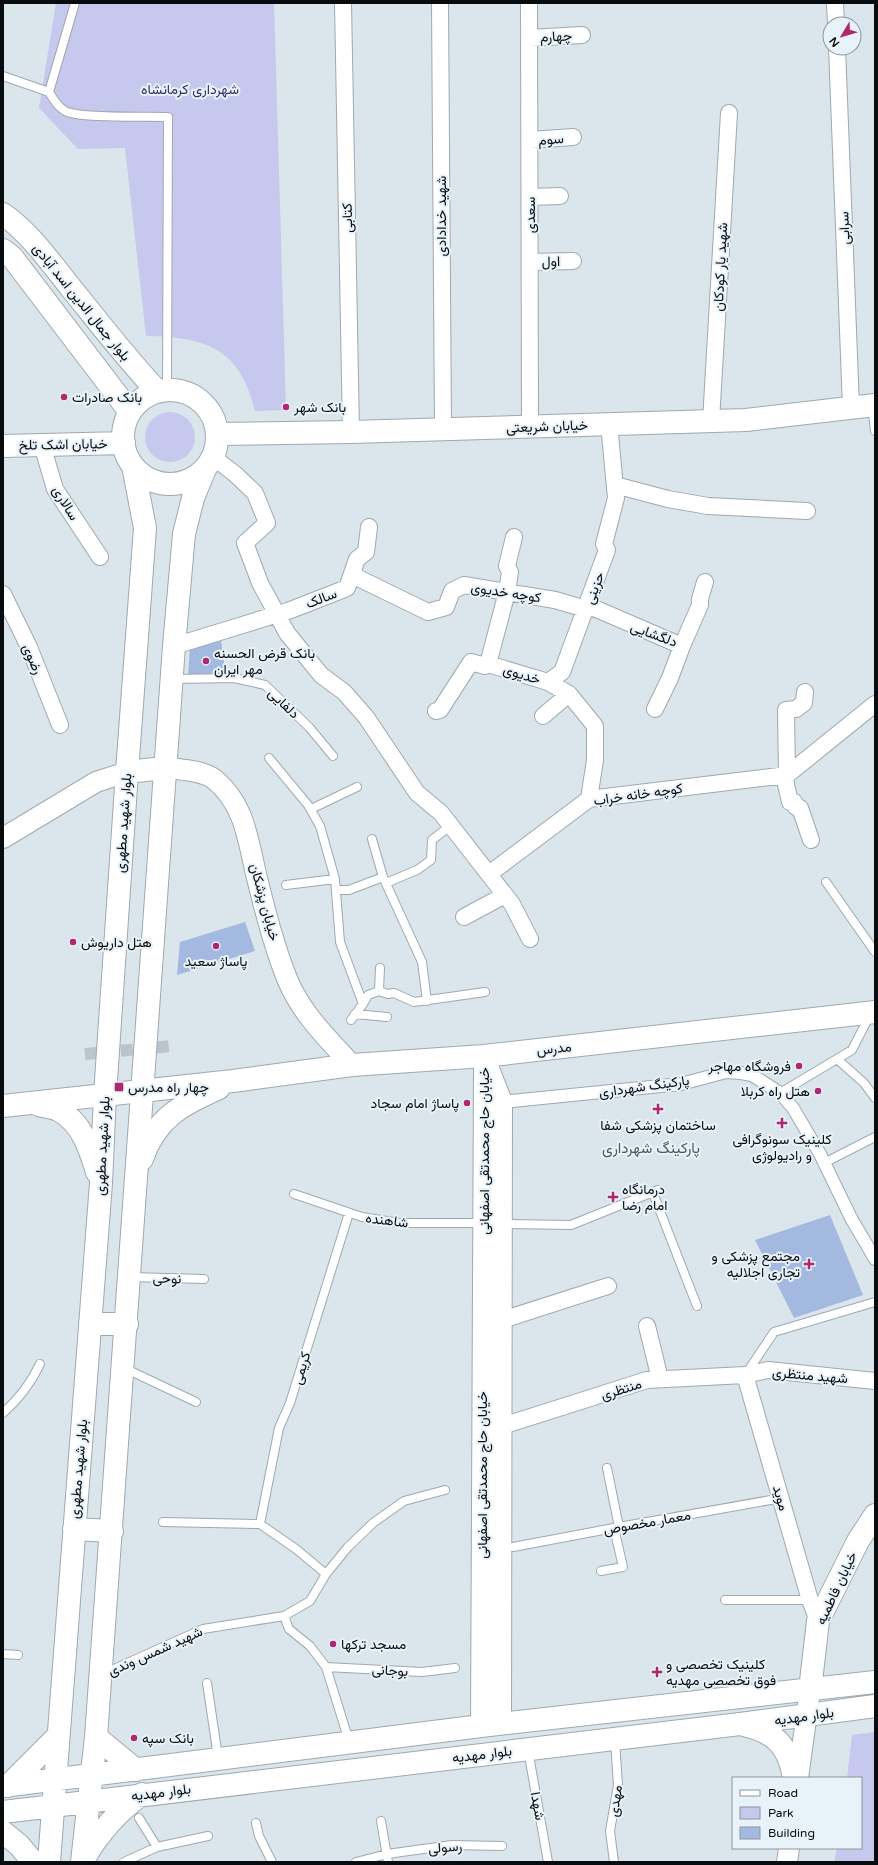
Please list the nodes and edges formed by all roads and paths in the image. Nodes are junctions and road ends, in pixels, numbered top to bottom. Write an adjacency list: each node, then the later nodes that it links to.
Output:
1 (75, 3): 11 (lane)
2 (343, 3): 29 (street, کتابی)
3 (440, 3): 27 (street, شهید خدادادی)
4 (529, 3): 8 (street, سعدی)
5 (835, 3): 6 (street)
6 (836, 16)
7 (582, 35): 8 (street, چهارم)
8 (530, 38): 14 (street, سعدی)
9 (838, 56): 22 (street, سرابی)
10 (3, 76): 11 (lane)
11 (49, 92): 21 (lane)
12 (729, 113): 24 (street, شهید یار کودکان)
13 (573, 137): 14 (street, سوم)
14 (530, 140): 16 (street, سعدی)
15 (560, 196): 16 (street)
16 (530, 197): 20 (street, سعدی)
17 (3, 214): 21 (main road, بلوار جمال الدین اسد آبادی)
18 (3, 250): 23 (main road, بلوار جمال الدین اسد آبادی)
19 (573, 261): 20 (street, اول)
20 (530, 262): 26 (street, سعدی)
21 (163, 391): 23 (main road); 30 (main road)
22 (866, 406): 24 (main road, خیابان شریعتی); 28 (lane)
23 (130, 412): 31 (main road)
24 (711, 421): 25 (main road, خیابان شریعتی)
25 (609, 424): 26 (main road, خیابان شریعتی); 36 (street, حزینی)
26 (530, 427): 27 (main road, خیابان شریعتی)
27 (443, 429): 29 (main road, خیابان شریعتی)
28 (875, 431)
29 (351, 432): 30 (main road, خیابان شریعتی)
30 (217, 434): 34 (main road)
31 (124, 444): 32 (main road, خیابان اشک تلخ); 35 (main road)
32 (42, 445): 33 (main road, خیابان اشک تلخ); 40 (street, سالاری)
33 (3, 446)
34 (209, 463): 35 (main road); 46 (street); 47 (main road)
35 (133, 466): 62 (main road, بلوار شهید مطهری)
36 (615, 485): 37 (street); 45 (street, حزینی)
37 (807, 511)
38 (369, 527): 41 (street, سالک)
39 (514, 537): 43 (street, خدیوی)
40 (100, 557)
41 (352, 575): 43 (street, کوچه خدیوی); 46 (street, سالک)
42 (705, 582): 48 (street, دلگشایی)
43 (507, 592): 45 (street, کوچه خدیوی); 49 (street, خدیوی)
44 (3, 594): 58 (street, رضوی)
45 (586, 609): 48 (street, دلگشایی); 51 (street, حزینی)
46 (276, 614): 47 (street, سالک); 67 (street)
47 (174, 646): 50 (main road)
48 (682, 646): 55 (street)
49 (488, 664): 51 (street, خدیوی); 56 (street)
50 (171, 679): 59 (lane, دلفایی); 61 (main road)
51 (548, 682): 53 (street, خدیوی)
52 (805, 692): 63 (street)
53 (569, 694): 57 (street); 65 (street, خدیوی)
54 (875, 704): 63 (street)
55 (655, 709)
56 (436, 711)
57 (543, 716)
58 (60, 725)
59 (333, 756)
60 (269, 758): 66 (lane)
61 (164, 768): 62 (main road); 90 (street, خیابان پزشکان); 92 (main road)
62 (126, 772): 68 (street); 94 (main road, بلوار شهید مطهری)
63 (787, 775): 65 (street, کوچه خانه خراب); 70 (street)
64 (357, 787): 66 (lane)
65 (589, 799): 71 (street, کوچه خانه خراب)
66 (311, 809): 72 (lane)
67 (451, 825): 71 (street); 73 (lane)
68 (3, 838)
69 (372, 839): 73 (lane)
70 (811, 840)
71 (489, 874): 77 (street)
72 (335, 879): 75 (lane); 76 (lane)
73 (384, 880): 76 (lane); 84 (lane)
74 (826, 882): 80 (lane)
75 (286, 885)
76 (336, 890): 85 (lane)
77 (505, 895): 78 (street); 79 (street)
78 (464, 917)
79 (530, 939)
80 (875, 952)
81 (380, 968): 82 (lane)
82 (379, 990): 84 (lane); 85 (lane)
83 (485, 992): 84 (lane)
84 (427, 1001)
85 (363, 1004): 87 (lane)
86 (873, 1012): 88 (main road, مدرس); 89 (lane)
87 (387, 1017)
88 (484, 1056): 90 (main road, مدرس); 96 (street, خیابان حاج محمدتقی اصفهانی); 105 (street, خیابان حاج محمدتقی اصفهانی)
89 (837, 1059): 93 (lane); 95 (lane)
90 (352, 1065): 91 (main road, مدرس)
91 (233, 1081): 92 (main road, مدرس); 101 (main road)
92 (143, 1091): 94 (main road, مدرس); 101 (main road)
93 (780, 1093): 96 (street, پارکینگ شهرداری); 100 (street, پارکینگ شهرداری)
94 (105, 1095): 97 (main road, مدرس); 102 (main road, بلوار شهید مطهری)
95 (875, 1098)
96 (502, 1102): 105 (street, خیابان حاج محمدتقی اصفهانی)
97 (30, 1103): 98 (main road, مدرس); 102 (main road)
98 (3, 1106)
99 (875, 1137): 100 (lane)
100 (824, 1163): 106 (street, پارکینگ شهرداری)
101 (137, 1174): 107 (main road)
102 (101, 1183): 113 (main road, بلوار شهید مطهری)
103 (294, 1194): 104 (lane, شاهنده)
104 (349, 1213): 105 (lane, شاهنده); 129 (lane, کریمی)
105 (493, 1224): 111 (lane, شاهنده); 112 (street, خیابان حاج محمدتقی اصفهانی); 149 (street, خیابان حاج محمدتقی اصفهانی)
106 (875, 1259)
107 (130, 1277): 108 (lane, نوحی); 114 (main road)
108 (204, 1279)
109 (608, 1286): 112 (street)
110 (875, 1302): 118 (lane)
111 (697, 1306)
112 (502, 1320): 123 (street, خیابان حاج محمدتقی اصفهانی)
113 (90, 1324): 114 (main road); 131 (main road, بلوار شهید مطهری)
114 (127, 1324): 117 (main road)
115 (647, 1326): 119 (street)
116 (40, 1364): 122 (lane)
117 (124, 1367): 121 (lane); 132 (main road)
118 (745, 1375): 119 (street, منتظری); 120 (street, شهید منتظری); 126 (street, موید)
119 (660, 1380): 123 (street, منتظری)
120 (875, 1381)
121 (196, 1402)
122 (3, 1413)
123 (502, 1426): 149 (street, خیابان حاج محمدتقی اصفهانی)
124 (607, 1468): 130 (lane)
125 (445, 1490): 135 (lane, شهید شمس وندی)
126 (782, 1498): 130 (lane, معمار مخصوص); 137 (street, موید)
127 (875, 1515): 139 (main road, خیابان فاطمیه)
128 (163, 1522): 129 (lane)
129 (260, 1524): 135 (lane)
130 (616, 1527): 133 (lane, معمار مخصوص); 134 (lane)
131 (74, 1529): 132 (main road); 152 (main road, بلوار شهید مطهری)
132 (112, 1531): 144 (main road)
133 (513, 1548)
134 (601, 1571)
135 (326, 1574): 138 (lane, شهید شمس وندی)
136 (725, 1600): 137 (lane)
137 (810, 1600): 139 (street, موید)
138 (284, 1616): 142 (lane); 144 (lane, شهید شمس وندی)
139 (818, 1621): 147 (main road, خیابان فاطمیه)
140 (3, 1654): 141 (lane)
141 (18, 1655)
142 (326, 1667): 143 (lane, بوجانی); 155 (lane)
143 (455, 1668)
144 (101, 1675): 153 (main road)
145 (875, 1682): 147 (main road, بلوار مهدیه)
146 (207, 1683): 157 (lane)
147 (805, 1686): 149 (main road, بلوار مهدیه); 150 (street)
148 (875, 1706): 150 (main road, بلوار مهدیه)
149 (491, 1715): 155 (main road, بلوار مهدیه)
150 (808, 1715): 151 (main road, بلوار مهدیه); 161 (street)
151 (740, 1724): 154 (main road, بلوار مهدیه); 160 (main road)
152 (58, 1736): 162 (main road, بلوار شهید مطهری); 163 (main road)
153 (96, 1737): 158 (main road); 159 (main road)
154 (615, 1739): 156 (main road, بلوار مهدیه); 184 (lane, مهدی)
155 (350, 1742): 157 (main road, بلوار مهدیه)
156 (528, 1749): 164 (main road, بلوار مهدیه); 183 (lane, شهدا)
157 (218, 1758): 158 (main road, بلوار مهدیه)
158 (136, 1770): 159 (main road, بلوار مهدیه)
159 (92, 1775): 162 (main road, بلوار مهدیه); 165 (main road)
160 (794, 1777)
161 (798, 1777)
162 (55, 1779): 163 (main road, بلوار مهدیه); 166 (main road, بلوار شهید مطهری)
163 (5, 1786)
164 (142, 1794): 165 (main road, بلوار مهدیه); 179 (main road)
165 (90, 1801): 166 (main road, بلوار مهدیه); 179 (main road)
166 (54, 1805): 167 (main road, بلوار مهدیه); 178 (main road, بلوار شهید مطهری)
167 (3, 1812)
168 (139, 1818): 174 (lane)
169 (381, 1821): 176 (lane)
170 (256, 1823): 181 (lane)
171 (3, 1832): 177 (main road)
172 (208, 1836): 174 (lane)
173 (502, 1846): 176 (lane, رسولی)
174 (157, 1847): 180 (lane)
175 (789, 1849): 185 (street)
176 (388, 1858): 182 (lane, رسولی)
177 (33, 1862)
178 (49, 1862)
179 (83, 1862)
180 (124, 1862)
181 (272, 1862)
182 (356, 1862)
183 (548, 1862)
184 (614, 1862)
185 (787, 1862)

